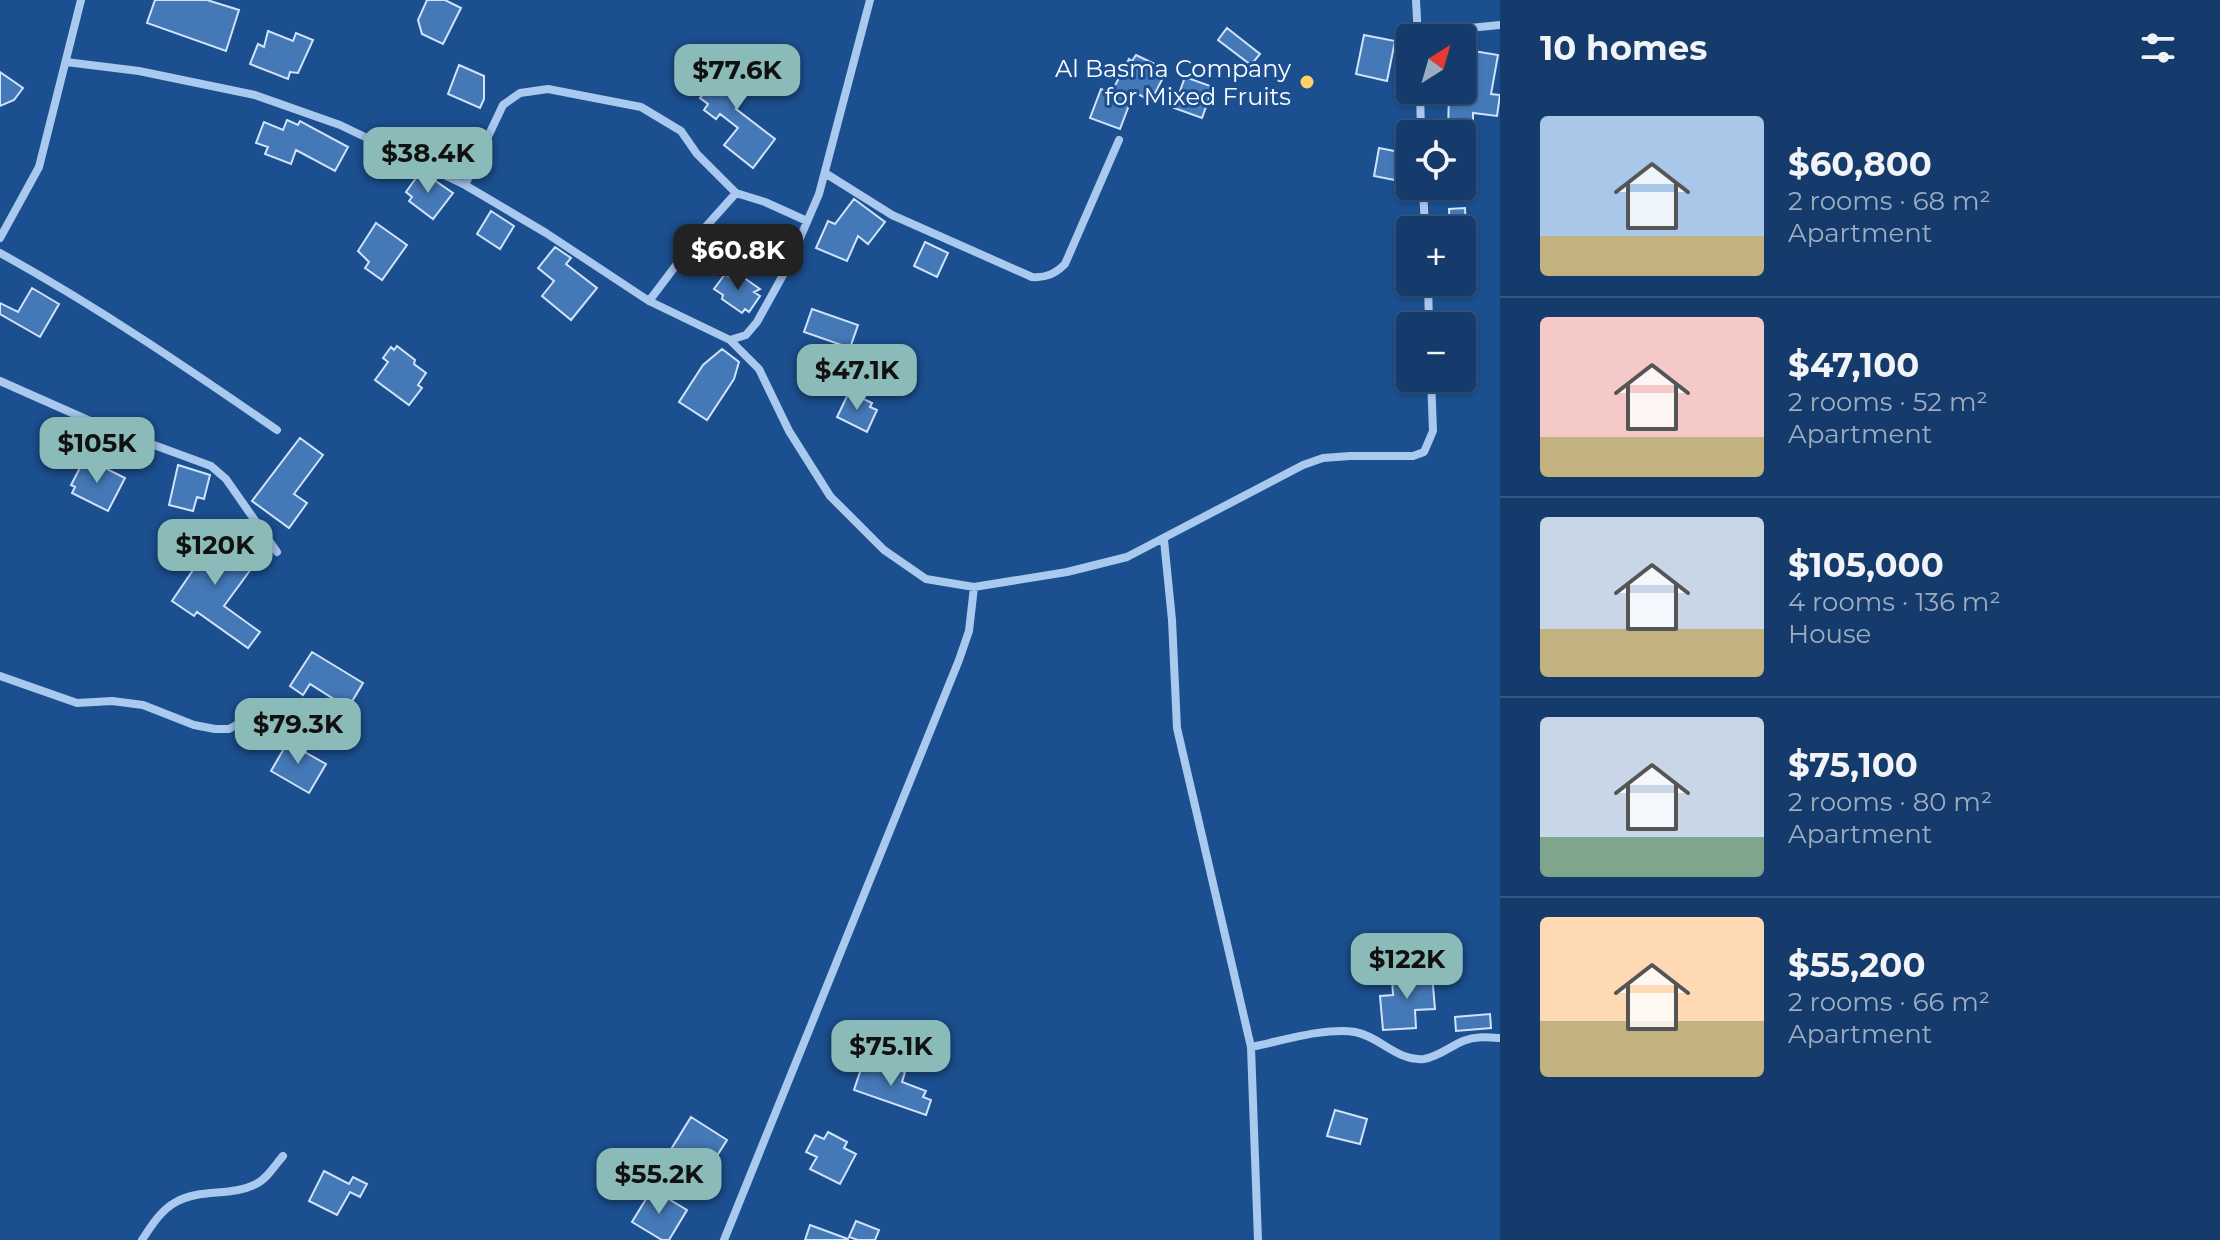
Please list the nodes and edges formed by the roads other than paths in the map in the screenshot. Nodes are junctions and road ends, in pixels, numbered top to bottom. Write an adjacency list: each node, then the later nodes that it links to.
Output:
1 (81, 0): 7 (street)
2 (870, 0): 9 (street)
3 (1416, 0): 4 (street)
4 (1417, 24)
5 (1500, 25): 6 (street)
6 (1476, 28)
7 (66, 62): 10 (street); 13 (street)
8 (1119, 140): 9 (street)
9 (825, 173): 12 (street)
10 (465, 185): 11 (street); 15 (street)
11 (736, 193): 12 (street); 15 (street)
12 (807, 221): 16 (street)
13 (0, 238)
14 (0, 253): 19 (street)
15 (649, 301): 16 (street)
16 (730, 340): 22 (street)
17 (0, 381): 21 (street)
18 (1432, 392): 20 (street)
19 (277, 430)
20 (1164, 540): 22 (street); 26 (street)
21 (277, 552)
22 (974, 587): 29 (street)
23 (0, 676): 24 (street)
24 (330, 725)
25 (1500, 1038): 26 (street)
26 (1251, 1047): 30 (street)
27 (283, 1156): 28 (street)
28 (142, 1240)
29 (724, 1240)
30 (1258, 1240)

